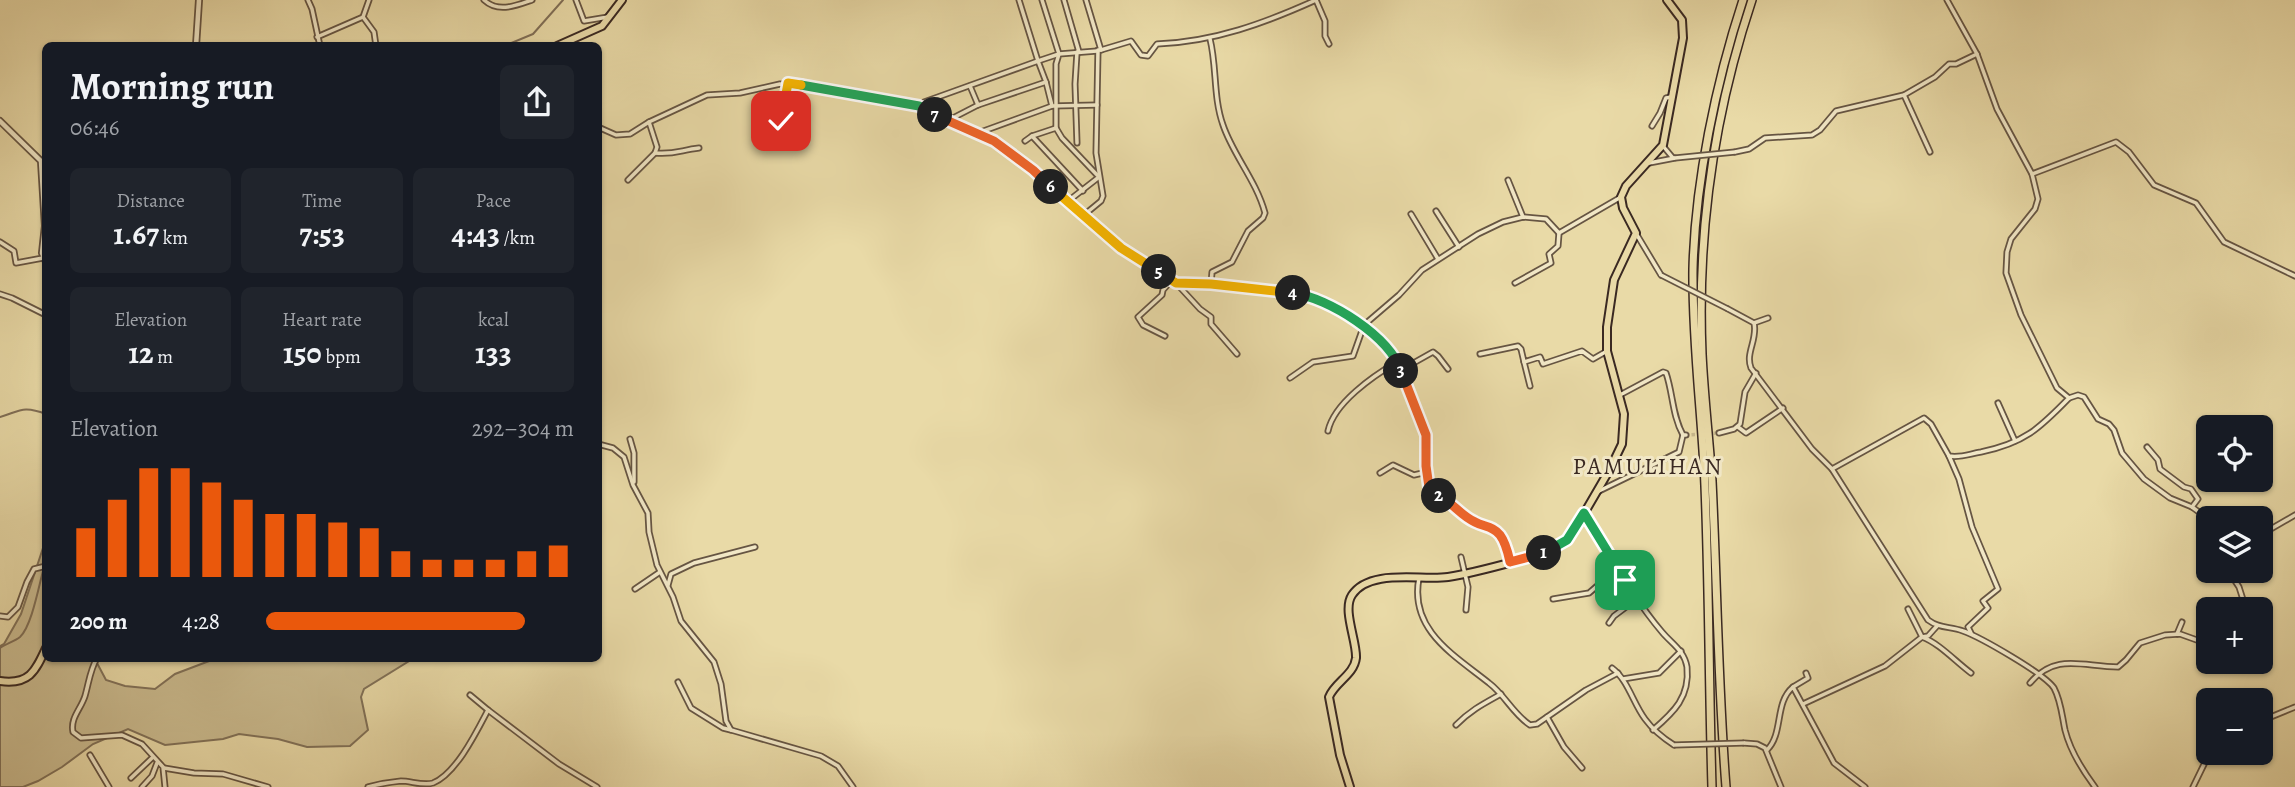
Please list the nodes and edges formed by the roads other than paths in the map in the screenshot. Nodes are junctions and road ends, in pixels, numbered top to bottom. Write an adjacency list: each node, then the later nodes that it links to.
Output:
1 (199, 0): 21 (street)
2 (308, 0): 19 (street)
3 (369, 0): 18 (street)
4 (484, 0): 5 (street)
5 (532, 0)
6 (576, 0): 17 (street)
7 (622, 0): 17 (main road)
8 (1019, 0): 30 (street)
9 (1042, 0): 28 (street)
10 (1064, 0): 27 (street)
11 (1086, 0): 26 (street)
12 (1316, 0): 20 (street); 25 (street)
13 (1667, 0): 35 (main road)
14 (1743, 0): 180 (highway)
15 (1752, 0): 181 (highway)
16 (1947, 0): 29 (street)
17 (611, 16): 24 (main road)
18 (363, 17): 19 (street); 23 (street)
19 (317, 37): 22 (street)
20 (1210, 39): 26 (street); 79 (street)
21 (195, 42)
22 (319, 42)
23 (375, 42)
24 (566, 42)
25 (1329, 44)
26 (1099, 50): 27 (street); 38 (street)
27 (1078, 52): 28 (street); 37 (street)
28 (1059, 54): 30 (street); 40 (street)
29 (1977, 54): 34 (street); 58 (street)
30 (1038, 61): 31 (street); 33 (street)
31 (1046, 82): 36 (street); 40 (street)
32 (788, 83): 39 (street); 42 (street); 44 (street)
33 (971, 86): 36 (street); 39 (street)
34 (1904, 95): 54 (street); 56 (street, bridge)
35 (1671, 97): 45 (street); 52 (main road)
36 (978, 105): 43 (street)
37 (1076, 105): 38 (street); 40 (street); 51 (street)
38 (1097, 105): 60 (street)
39 (919, 106): 43 (street)
40 (1055, 106): 46 (street); 48 (street)
41 (0, 121): 59 (street)
42 (781, 121)
43 (946, 121): 48 (street)
44 (649, 122): 47 (street); 55 (street)
45 (1651, 125)
46 (1056, 128): 49 (street); 60 (street)
47 (602, 129)
48 (976, 134): 65 (street)
49 (1032, 136): 50 (street); 63 (street)
50 (1025, 141)
51 (1077, 143)
52 (1662, 145): 56 (street); 57 (main road)
53 (699, 148): 55 (street)
54 (1930, 152)
55 (654, 153): 61 (street)
56 (1674, 158): 57 (street)
57 (1647, 163): 64 (main road)
58 (2032, 174): 76 (street); 97 (street)
59 (42, 177)
60 (1099, 177): 63 (street); 68 (street)
61 (628, 180)
62 (1508, 180): 69 (street)
63 (1083, 191): 65 (street)
64 (1621, 198): 70 (street); 71 (main road)
65 (1067, 202): 68 (street)
66 (1436, 211): 73 (street)
67 (1411, 214): 74 (street)
68 (1083, 215): 77 (street)
69 (1522, 217): 70 (street); 73 (street)
70 (1559, 233): 78 (street)
71 (1636, 233): 83 (street, bridge); 86 (main road)
72 (0, 242): 75 (street)
73 (1459, 247): 74 (street)
74 (1438, 259): 84 (street)
75 (42, 260)
76 (2295, 276)
77 (1174, 282): 79 (street); 85 (street); 87 (street)
78 (1515, 283)
79 (1211, 284): 84 (street)
80 (0, 294): 81 (street)
81 (42, 314)
82 (1768, 318): 83 (street)
83 (1754, 323): 93 (street)
84 (1364, 325): 89 (street); 94 (street)
85 (1165, 336)
86 (1607, 351): 90 (street); 96 (main road)
87 (1237, 354)
88 (1480, 355): 90 (street)
89 (1397, 362): 92 (street); 101 (street)
90 (1524, 362): 95 (street)
91 (1448, 369): 92 (street)
92 (1401, 370): 109 (street)
93 (1756, 373): 99 (street); 100 (street)
94 (1290, 378)
95 (1530, 386)
96 (1620, 395): 112 (main road); 112 (street)
97 (2069, 398): 104 (street); 113 (street)
98 (1998, 403): 104 (street)
99 (1783, 408): 100 (street); 108 (street)
100 (1738, 426): 102 (street)
101 (1328, 431)
102 (1719, 433)
103 (630, 439): 111 (street)
104 (2015, 441): 107 (street)
105 (602, 445): 111 (street)
106 (2147, 447): 113 (street)
107 (1949, 456): 108 (street); 137 (street)
108 (1832, 469): 135 (street)
109 (1427, 472): 110 (street); 120 (street)
110 (1380, 473)
111 (634, 485): 123 (street)
112 (1597, 492): 115 (main road)
113 (2192, 507): 114 (street)
114 (2196, 510)
115 (1584, 513): 120 (main road); 122 (street)
116 (2295, 514): 117 (street)
117 (2273, 528)
118 (755, 547): 126 (street)
119 (1461, 557): 124 (street)
120 (1510, 562): 124 (main road)
121 (42, 567): 132 (street)
122 (1618, 568): 128 (street); 129 (street)
123 (660, 572): 126 (street); 127 (street)
124 (1465, 573): 125 (main road); 131 (street)
125 (1419, 576): 153 (street); 179 (main road)
126 (667, 587): 161 (street)
127 (635, 589)
128 (1638, 598): 134 (street); 140 (street)
129 (1553, 599)
130 (1908, 609): 138 (street)
131 (1466, 610)
132 (0, 616)
133 (2182, 622): 136 (street)
134 (1609, 623)
135 (1937, 626): 137 (street); 138 (street)
136 (2177, 634): 139 (street); 147 (street)
137 (1973, 635): 147 (street)
138 (1922, 637): 146 (street); 155 (street)
139 (2196, 640)
140 (1681, 650): 148 (street); 162 (street)
141 (42, 656): 149 (main road)
142 (95, 662): 165 (street)
143 (1612, 668): 144 (street)
144 (1618, 673): 148 (street); 159 (street)
145 (1806, 673): 152 (street)
146 (1971, 673)
147 (2037, 674): 151 (street); 184 (street)
148 (1623, 679): 162 (street)
149 (0, 681)
150 (678, 682): 161 (street)
151 (2030, 683)
152 (1793, 687): 155 (street); 163 (street)
153 (1501, 694): 159 (street); 160 (street)
154 (470, 695): 157 (street)
155 (1802, 704): 183 (street)
156 (2295, 707): 158 (street)
157 (488, 710): 171 (street); 177 (street)
158 (2273, 716)
159 (1547, 717): 169 (street)
160 (1456, 726)
161 (731, 730): 178 (street)
162 (1653, 730): 163 (street, bridge)
163 (1767, 750): 182 (street)
164 (90, 755): 172 (street)
165 (152, 758): 166 (street); 170 (street)
166 (157, 763): 168 (street); 173 (street)
167 (2204, 765): 185 (street)
168 (163, 767): 174 (street); 175 (street)
169 (1582, 768)
170 (131, 778)
171 (388, 785): 176 (street)
172 (109, 787)
173 (142, 787)
174 (164, 787)
175 (268, 787)
176 (369, 787)
177 (597, 787)
178 (853, 787)
179 (1350, 787)
180 (1712, 787)
181 (1726, 787)
182 (1781, 787)
183 (1865, 787)
184 (2095, 787)
185 (2193, 787)

